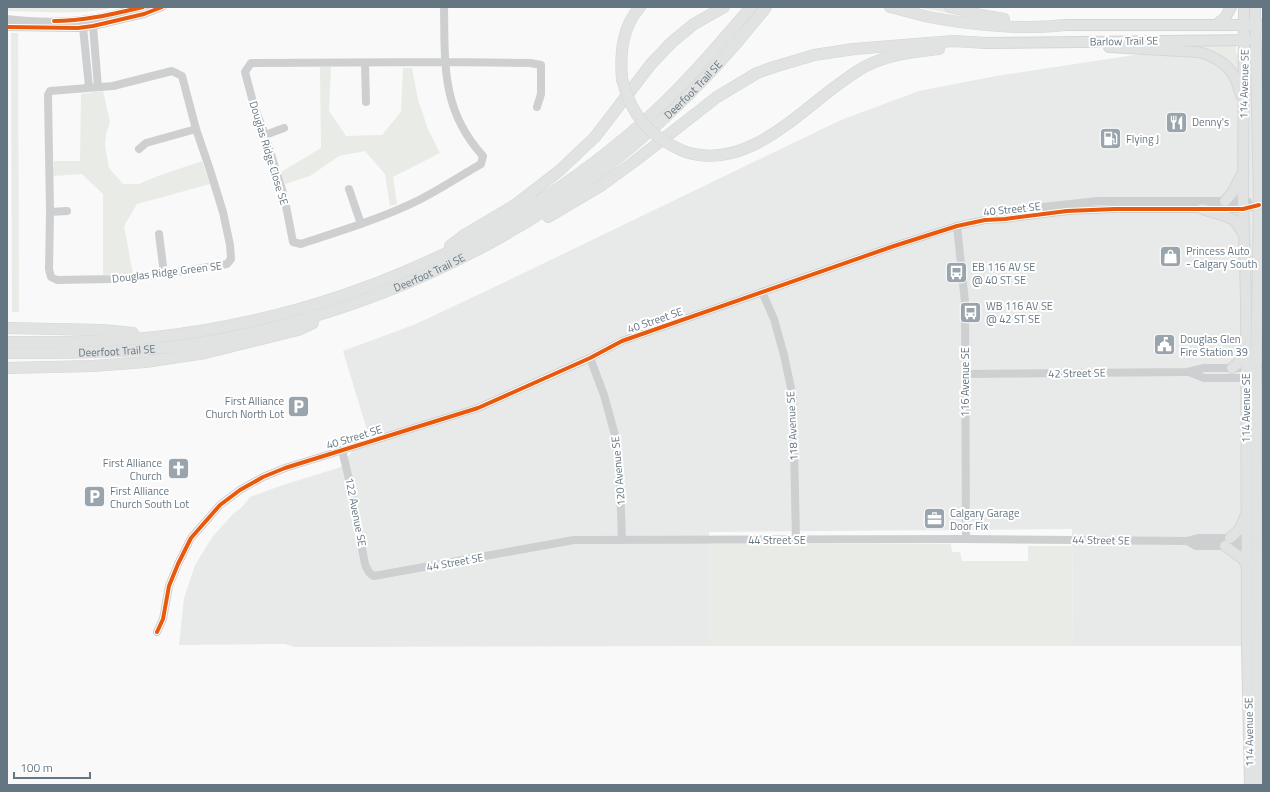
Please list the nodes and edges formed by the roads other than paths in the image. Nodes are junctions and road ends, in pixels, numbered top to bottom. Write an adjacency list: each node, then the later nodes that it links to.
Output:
1 (143, 7): 15 (street)
2 (162, 7): 19 (street)
3 (444, 7): 26 (street, Douglas Ridge Close SE)
4 (640, 7): 25 (highway, bridge)
5 (723, 7): 52 (highway)
6 (751, 7): 52 (highway, Deerfoot Trail SE)
7 (766, 7): 51 (highway, Deerfoot Trail SE)
8 (890, 7): 17 (highway)
9 (950, 7): 17 (highway)
10 (1231, 7): 18 (main road)
11 (1244, 7): 16 (main road, 114 Avenue SE)
12 (1250, 7): 16 (main road)
13 (1256, 7): 16 (main road, 114 Avenue SE)
14 (7, 19): 15 (street)
15 (87, 19): 19 (street); 21 (street)
16 (1254, 24): 18 (main road, Barlow Trail SE); 22 (main road, 114 Avenue SE); 23 (main road, 114 Avenue SE)
17 (1064, 25): 18 (main road, Barlow Trail SE)
18 (1216, 25)
19 (92, 26): 21 (street); 29 (street)
20 (7, 27): 21 (street)
21 (84, 27): 29 (street)
22 (1244, 40): 23 (main road, Barlow Trail SE); 24 (main road, Barlow Trail SE); 31 (main road, 114 Avenue SE)
23 (1260, 40): 32 (main road, 114 Avenue SE)
24 (1086, 42): 25 (main road, Barlow Trail SE); 31 (main road)
25 (986, 43): 51 (highway)
26 (445, 62): 27 (street, Douglas Ridge Close SE); 33 (street); 47 (street, Douglas Ridge Close SE)
27 (365, 63): 30 (street); 36 (street, Douglas Ridge Close SE)
28 (1263, 81): 32 (main road)
29 (94, 87): 35 (street, Douglas Ridge Green SE); 44 (street, Douglas Ridge Green SE)
30 (366, 102)
31 (1243, 102): 38 (main road, 114 Avenue SE)
32 (1258, 105): 42 (main road, 114 Avenue SE)
33 (537, 107)
34 (284, 128): 36 (street)
35 (196, 129): 37 (street); 53 (street, Douglas Ridge Green SE)
36 (265, 135): 47 (street, Douglas Ridge Close SE)
37 (139, 149)
38 (1243, 172): 40 (main road); 41 (main road, 114 Avenue SE)
39 (349, 189): 47 (street)
40 (1225, 201): 41 (street, 40 Street SE); 46 (street, 40 Street SE)
41 (1243, 205): 42 (street, 40 Street SE); 43 (street, 40 Street SE); 49 (main road, 114 Avenue SE)
42 (1259, 205): 57 (main road, 114 Avenue SE)
43 (1202, 209): 46 (street, 40 Street SE); 49 (main road)
44 (50, 212): 45 (street); 53 (street, Douglas Ridge Green SE)
45 (67, 212)
46 (985, 220): 48 (street, 40 Street SE)
47 (360, 224)
48 (957, 226): 54 (street, 40 Street SE); 68 (street, 116 Avenue SE)
49 (1243, 233): 60 (main road, 114 Avenue SE)
50 (159, 234): 53 (street)
51 (474, 252): 55 (highway, Deerfoot Trail SE)
52 (435, 258): 58 (highway, Deerfoot Trail SE)
53 (164, 274)
54 (762, 292): 63 (street, 40 Street SE); 75 (street, 118 Avenue SE)
55 (361, 302): 61 (highway, Deerfoot Trail SE); 64 (highway)
56 (7, 328): 58 (highway)
57 (1256, 332): 62 (main road); 67 (main road, 114 Avenue SE)
58 (158, 336): 59 (highway, Deerfoot Trail SE)
59 (7, 342)
60 (1246, 343): 65 (main road); 67 (main road, 114 Avenue SE)
61 (7, 353)
62 (1263, 353)
63 (590, 358): 71 (street, 40 Street SE); 74 (street, 120 Avenue SE)
64 (7, 368)
65 (1232, 368): 66 (street, 42 Street SE); 67 (street, 42 Street SE)
66 (1188, 372): 67 (street, 42 Street SE); 68 (street, 42 Street SE)
67 (1255, 373): 70 (main road, 114 Avenue SE); 72 (main road, 114 Avenue SE)
68 (965, 374): 73 (street, 116 Avenue SE)
69 (1263, 391): 70 (main road)
70 (1257, 412): 77 (main road, 114 Avenue SE)
71 (342, 450): 79 (street, 122 Avenue SE); 80 (street, 40 Street SE)
72 (1246, 514): 76 (main road); 77 (main road, 114 Avenue SE)
73 (966, 539): 75 (street, 44 Street SE); 76 (street, 44 Street SE)
74 (622, 540): 75 (street, 44 Street SE); 79 (street, 44 Street SE)
75 (796, 540)
76 (1227, 542): 77 (street, 44 Street SE); 78 (main road)
77 (1250, 542): 78 (main road, 114 Avenue SE); 82 (main road, 114 Avenue SE)
78 (1247, 566): 81 (main road, 114 Avenue SE)
79 (371, 574)
80 (157, 632)
81 (1250, 785)
82 (1259, 785)

